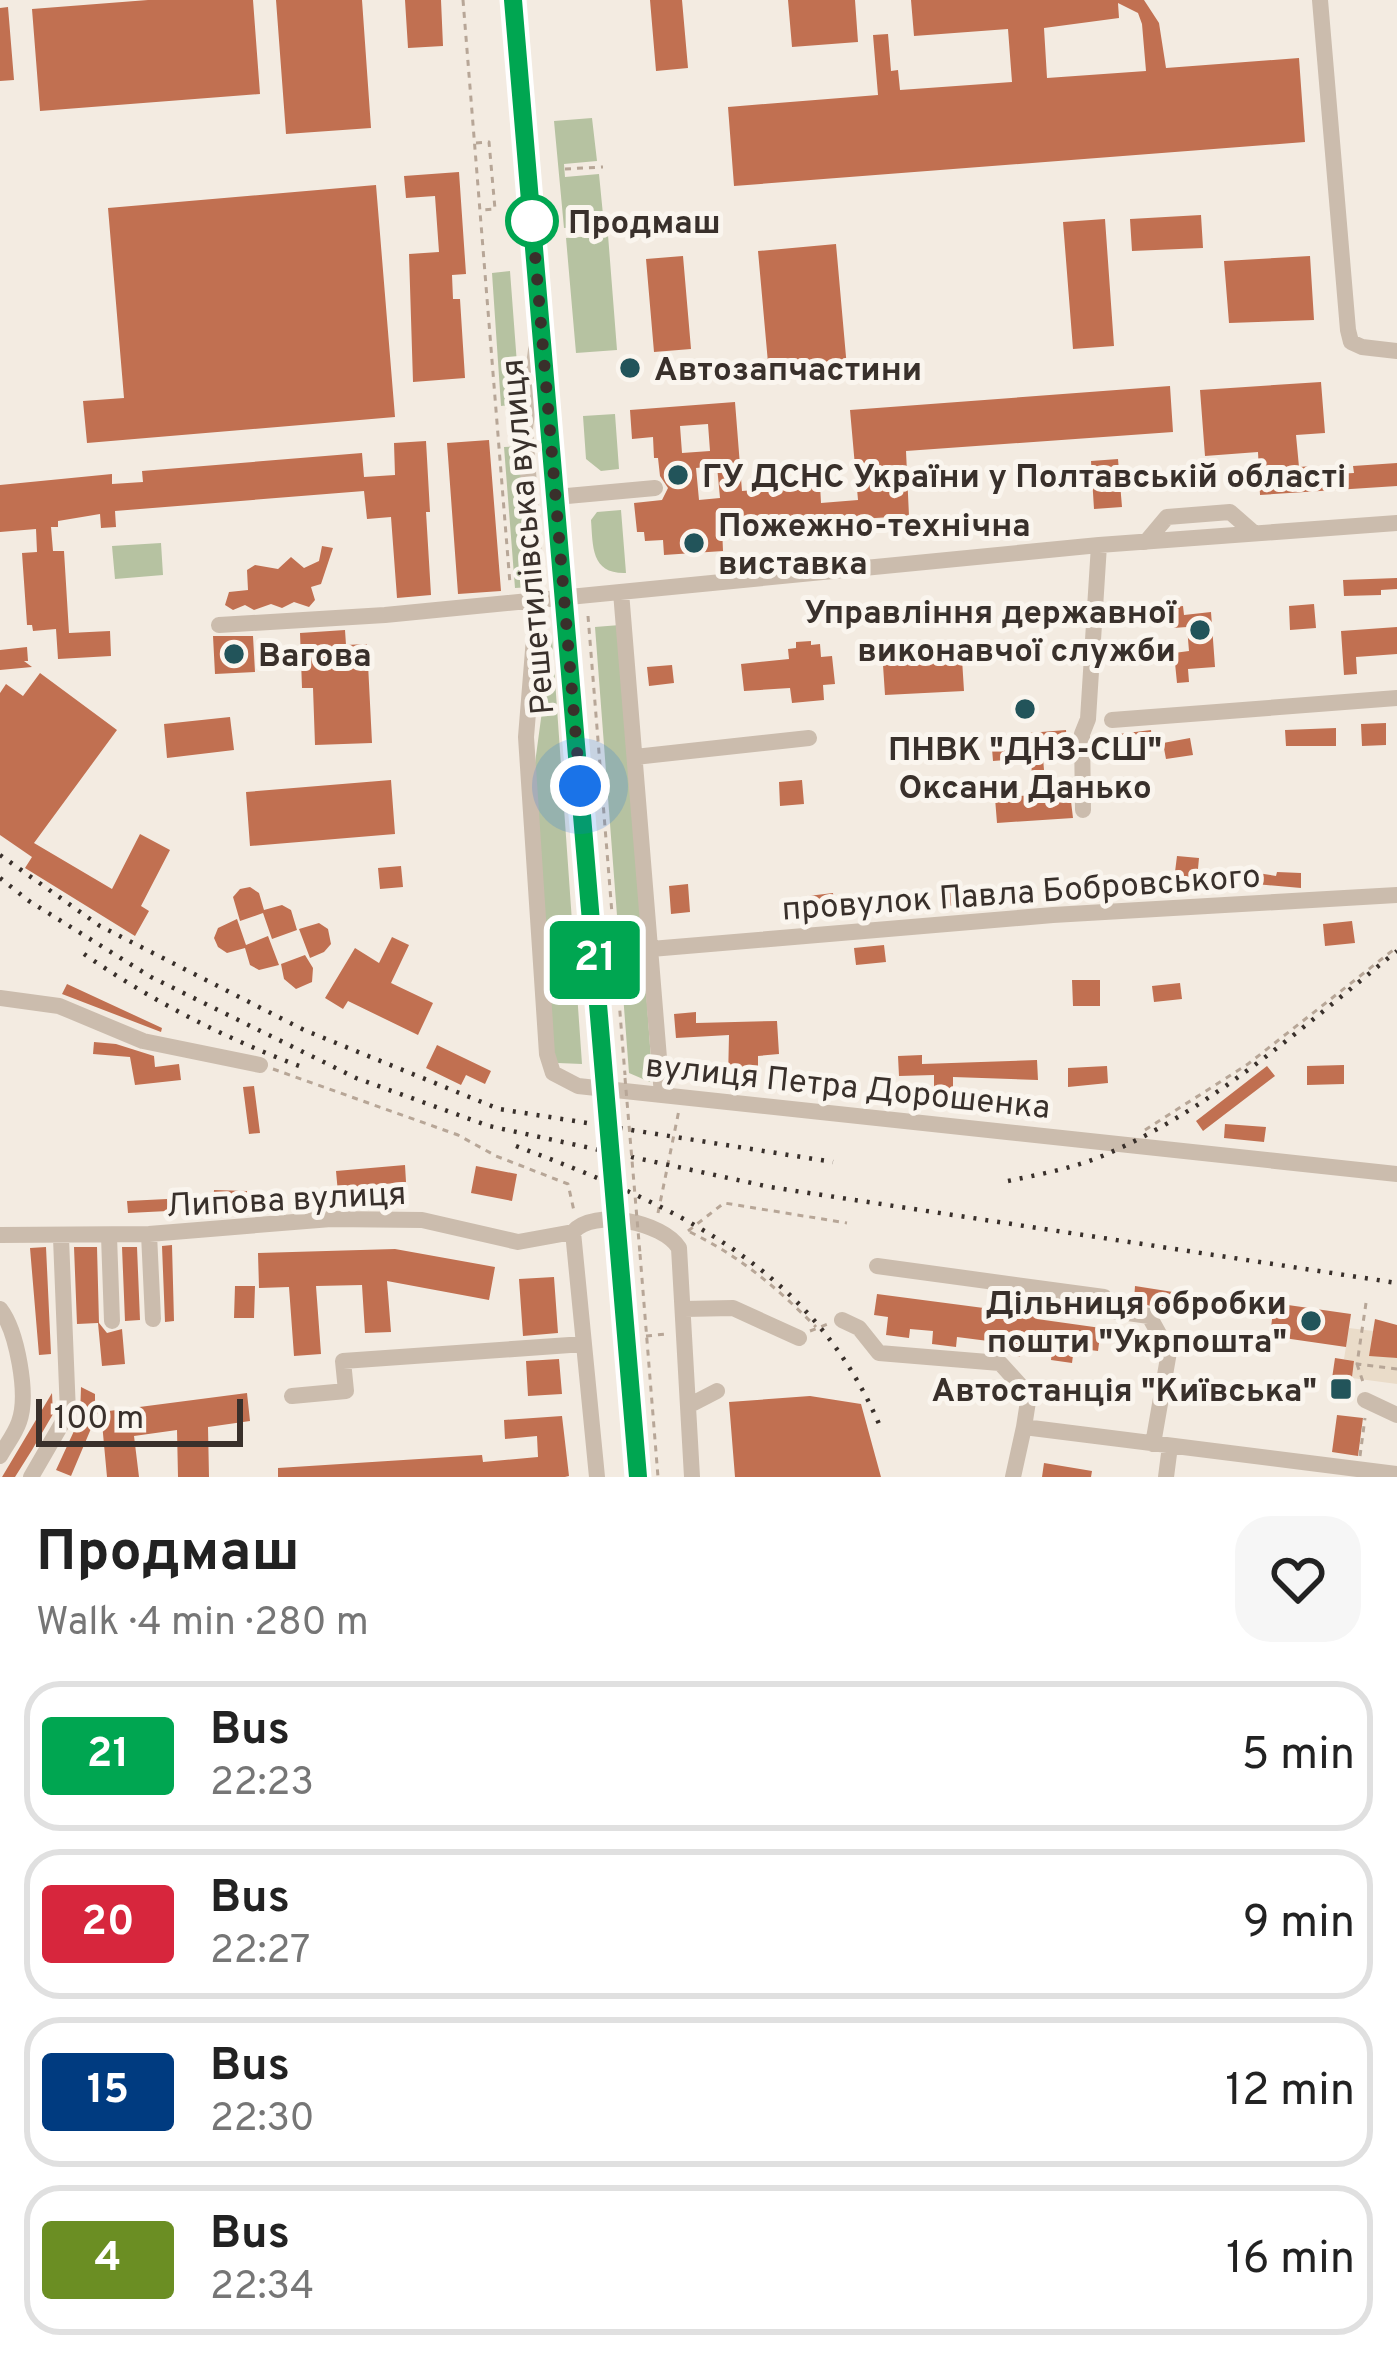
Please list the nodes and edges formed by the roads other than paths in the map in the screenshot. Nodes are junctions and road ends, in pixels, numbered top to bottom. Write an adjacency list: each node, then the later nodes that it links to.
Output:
1 (513, 0): 3 (main road, Решетилівська вулиця)
2 (1320, 0): 4 (street)
3 (541, 319): 6 (main road, Решетилівська вулиця); 11 (street, вулиця Петра Дорошенка)
4 (1397, 351)
5 (655, 488): 6 (street)
6 (556, 497): 10 (main road, Решетилівська вулиця)
7 (1397, 523): 8 (street)
8 (1099, 545): 9 (street); 17 (street)
9 (621, 592): 10 (street); 16 (street)
10 (565, 598): 11 (street); 48 (main road, Решетилівська вулиця, bridge)
11 (537, 601): 12 (street); 22 (street, вулиця Петра Дорошенка)
12 (219, 625)
13 (1397, 698): 14 (street)
14 (1112, 720)
15 (808, 738): 16 (street)
16 (635, 758): 19 (street)
17 (1083, 810)
18 (1397, 895): 19 (street, провулок Павла Бобровського)
19 (650, 949): 22 (street)
20 (0, 998): 21 (street)
21 (260, 1065)
22 (662, 1095): 23 (street, вулиця Петра Дорошенка)
23 (1397, 1174)
24 (573, 1232): 25 (street, Липова вулиця); 31 (street, Липова вулиця); 36 (street)
25 (149, 1234): 27 (street, Липова вулиця); 32 (street)
26 (0, 1235): 28 (street, Липова вулиця)
27 (109, 1236): 28 (street, Липова вулиця); 34 (street)
28 (61, 1238): 46 (street)
29 (877, 1266): 43 (street)
30 (0, 1309): 44 (street)
31 (684, 1309): 35 (street); 40 (street)
32 (153, 1319)
33 (842, 1320): 42 (street)
34 (112, 1321)
35 (799, 1338)
36 (584, 1344): 38 (street); 47 (street)
37 (717, 1391): 40 (street)
38 (292, 1396)
39 (1365, 1400): 41 (street)
40 (688, 1406): 49 (street)
41 (1397, 1415)
42 (1024, 1427): 43 (street); 50 (street)
43 (1162, 1445): 45 (street); 51 (street)
44 (0, 1456)
45 (1397, 1474)
46 (31, 1477)
47 (597, 1477)
48 (638, 1477)
49 (692, 1477)
50 (1013, 1477)
51 (1166, 1477)

